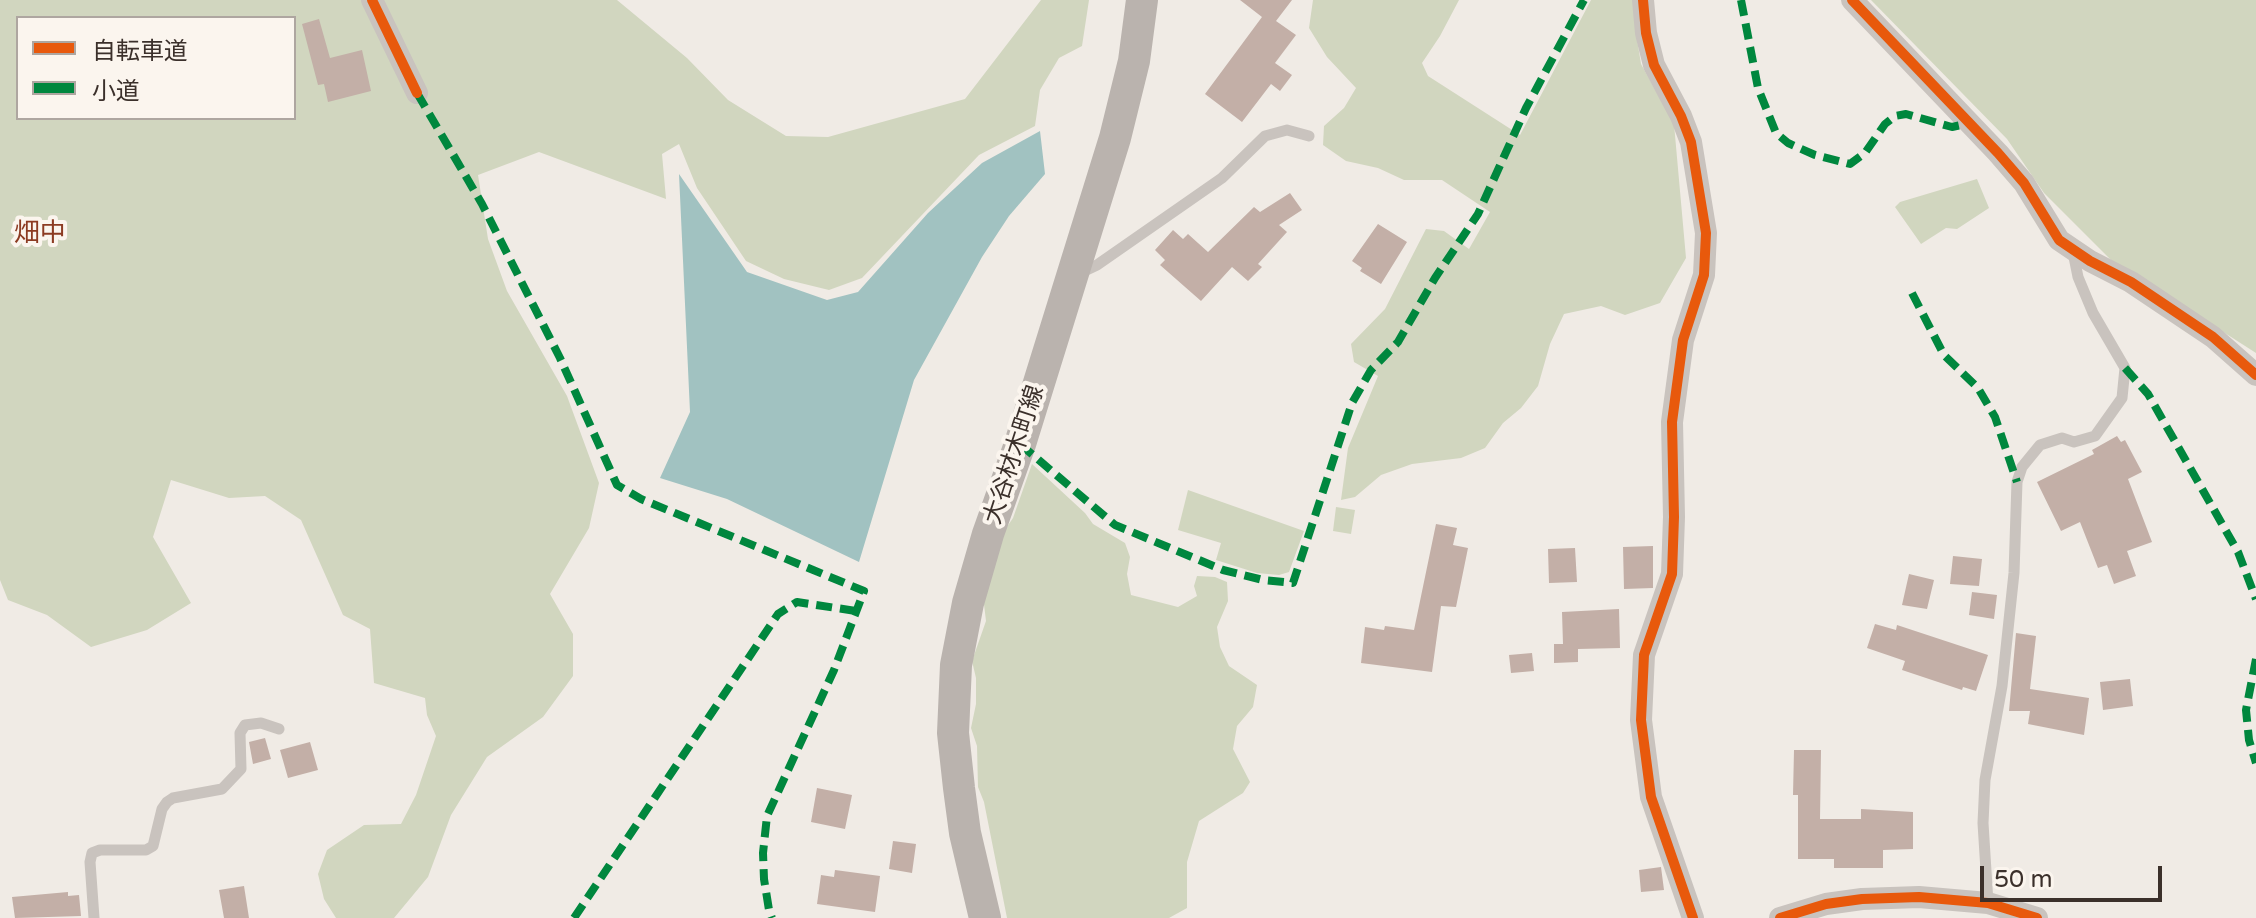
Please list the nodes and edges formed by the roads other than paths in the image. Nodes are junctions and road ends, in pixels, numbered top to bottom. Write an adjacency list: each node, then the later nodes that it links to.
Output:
1 (372, 0): 5 (street)
2 (1142, 0): 8 (main road, 大谷材木町線)
3 (1643, 0): 14 (street)
4 (1852, 0): 7 (street)
5 (417, 93)
6 (1309, 136): 8 (lane)
7 (2073, 251): 9 (street); 11 (lane)
8 (1072, 277): 13 (main road, 大谷材木町線)
9 (2256, 375)
10 (279, 729): 12 (lane)
11 (1988, 903): 15 (street); 16 (street)
12 (94, 918)
13 (985, 918)
14 (1693, 918)
15 (1780, 918)
16 (2037, 918)

